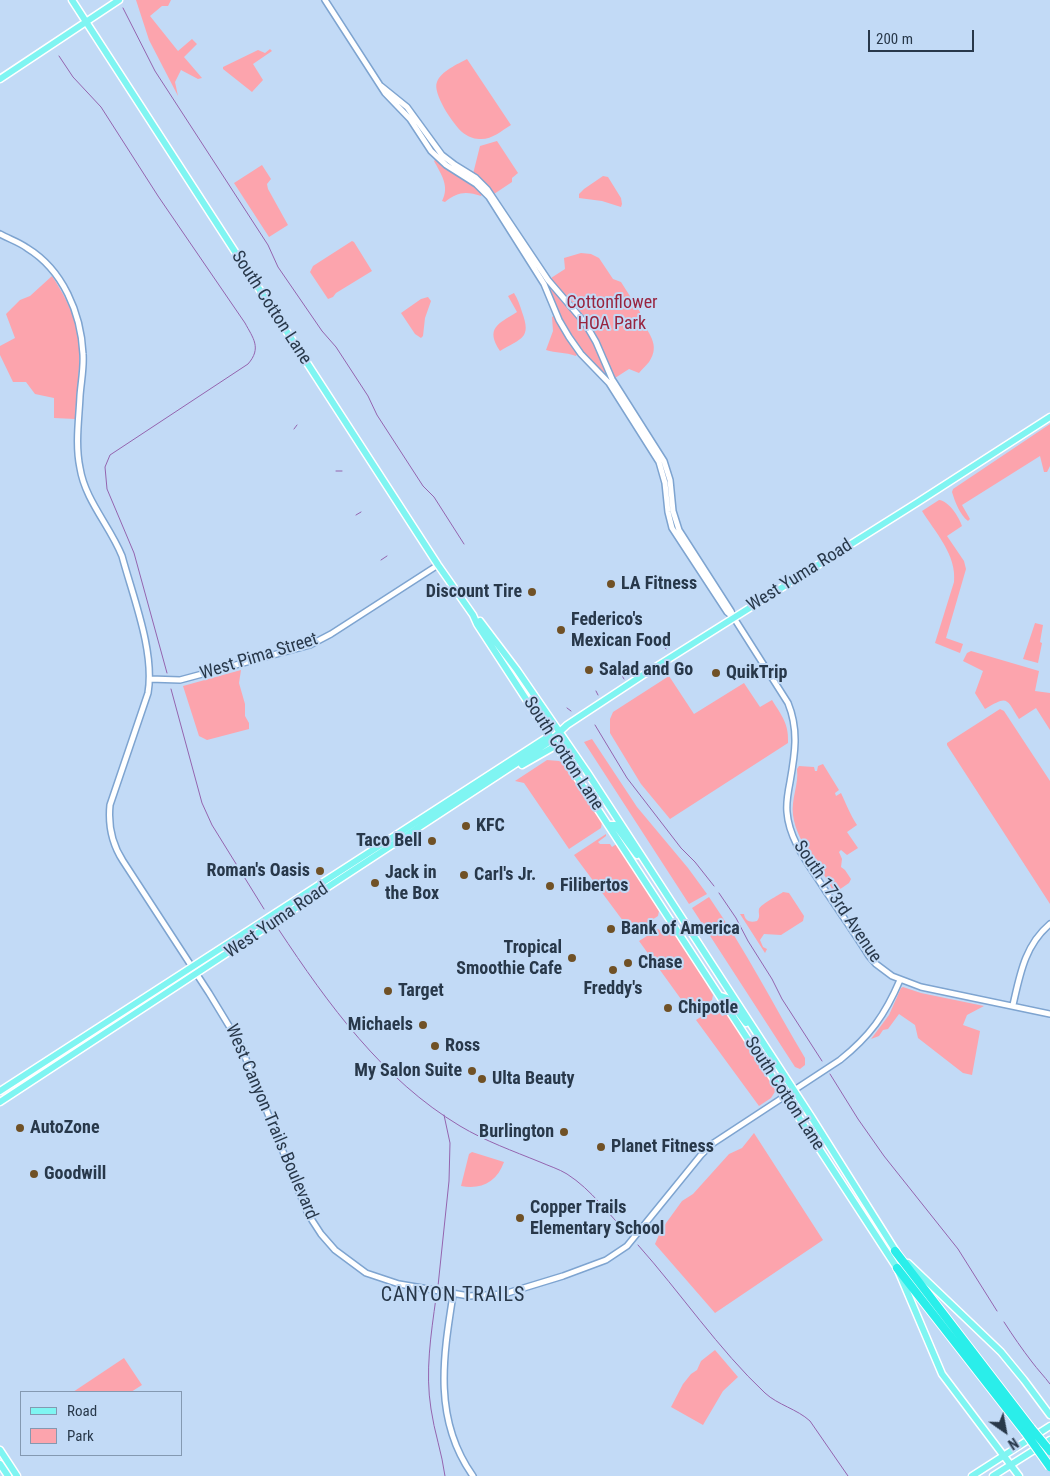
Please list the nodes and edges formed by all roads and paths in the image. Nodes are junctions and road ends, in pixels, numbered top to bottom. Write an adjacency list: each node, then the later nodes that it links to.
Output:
1 (72, 0): 4 (main road, South Cotton Lane)
2 (119, 0): 4 (main road)
3 (325, 0): 6 (street, South 173rd Avenue)
4 (86, 22): 5 (main road); 9 (main road, South Cotton Lane)
5 (0, 79)
6 (381, 86): 11 (street, South 173rd Avenue); 11 (street, South 173rd Avenue)
7 (0, 234): 14 (street, West Canyon Trails Boulevard)
8 (1050, 417): 11 (main road, West Yuma Road)
9 (438, 565): 10 (main road, South Cotton Lane); 14 (street, West Pima Street)
10 (473, 615): 12 (main road, South Cotton Lane); 13 (main road, South Cotton Lane)
11 (734, 618): 15 (main road, West Yuma Road); 30 (street, South 173rd Avenue)
12 (493, 647): 13 (main road); 16 (main road, South Cotton Lane)
13 (517, 670): 15 (main road, South Cotton Lane)
14 (150, 679): 28 (street, West Canyon Trails Boulevard)
15 (560, 731): 16 (main road, West Yuma Road); 22 (main road, South Cotton Lane)
16 (552, 738): 17 (main road, South Cotton Lane); 18 (main road, West Yuma Road); 19 (main road, West Yuma Road)
17 (557, 745): 18 (main road); 21 (main road, South Cotton Lane)
18 (512, 767): 20 (main road, West Yuma Road)
19 (488, 776): 20 (main road); 23 (main road, West Yuma Road)
20 (436, 816): 25 (main road, West Yuma Road)
21 (609, 825): 22 (main road); 26 (main road, South Cotton Lane)
22 (653, 873): 24 (main road, South Cotton Lane)
23 (316, 887): 25 (main road); 28 (main road, West Yuma Road)
24 (677, 910): 26 (main road); 34 (main road, South Cotton Lane)
25 (287, 914): 29 (main road, West Yuma Road)
26 (669, 916): 31 (main road, South Cotton Lane)
27 (1050, 924): 32 (street)
28 (191, 967): 29 (street, West Canyon Trails Boulevard); 36 (main road, West Yuma Road)
29 (196, 974): 38 (main road, West Yuma Road); 41 (street, West Canyon Trails Boulevard)
30 (900, 980): 32 (street, South 173rd Avenue); 35 (street, West Canyon Trails Boulevard)
31 (720, 996): 34 (main road); 37 (main road, South Cotton Lane)
32 (1013, 1005): 33 (street, South 173rd Avenue)
33 (1050, 1014)
34 (757, 1033): 35 (main road, South Cotton Lane)
35 (794, 1090): 37 (street, West Canyon Trails Boulevard); 39 (main road, South Cotton Lane)
36 (0, 1091)
37 (785, 1096): 40 (main road, South Cotton Lane); 41 (street, West Canyon Trails Boulevard)
38 (0, 1102)
39 (895, 1251): 42 (main road, South Cotton Lane); 44 (highway)
40 (898, 1268): 44 (highway); 48 (main road, South Cotton Lane)
41 (453, 1294): 54 (street)
42 (1050, 1414)
43 (1050, 1426): 48 (main road)
44 (1028, 1430): 47 (highway, bridge); 51 (highway, bridge)
45 (1050, 1440): 50 (main road)
46 (0, 1450): 53 (main road)
47 (1050, 1451)
48 (1004, 1456): 50 (main road, South Cotton Lane); 55 (main road)
49 (0, 1464): 52 (main road)
50 (1010, 1465): 56 (main road); 57 (main road, South Cotton Lane)
51 (1050, 1467)
52 (8, 1476)
53 (17, 1476)
54 (473, 1476)
55 (972, 1476)
56 (993, 1476)
57 (1019, 1476)

